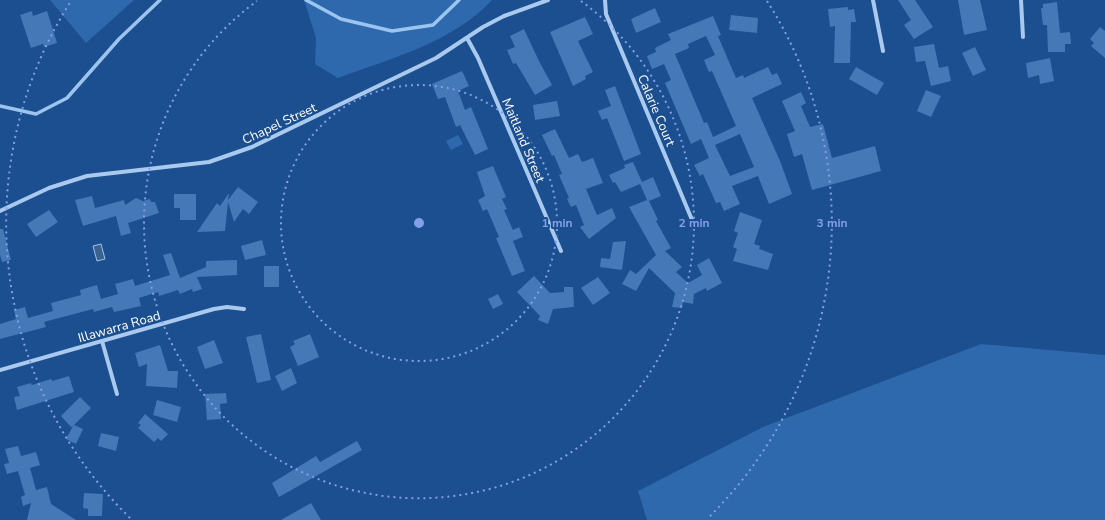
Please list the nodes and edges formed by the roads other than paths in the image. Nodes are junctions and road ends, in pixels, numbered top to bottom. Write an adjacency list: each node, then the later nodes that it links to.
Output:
1 (548, 0): 6 (street, Chapel Street)
2 (605, 0): 9 (street, Calarie Court)
3 (873, 0): 7 (street)
4 (1021, 0): 5 (street)
5 (1023, 37)
6 (467, 38): 8 (street, Chapel Street); 10 (street, Maitland Street)
7 (883, 51)
8 (0, 211)
9 (695, 227)
10 (561, 251)
11 (244, 309): 12 (street, Illawarra Road)
12 (102, 341): 13 (street, Illawarra Road); 14 (street)
13 (0, 370)
14 (117, 394)

